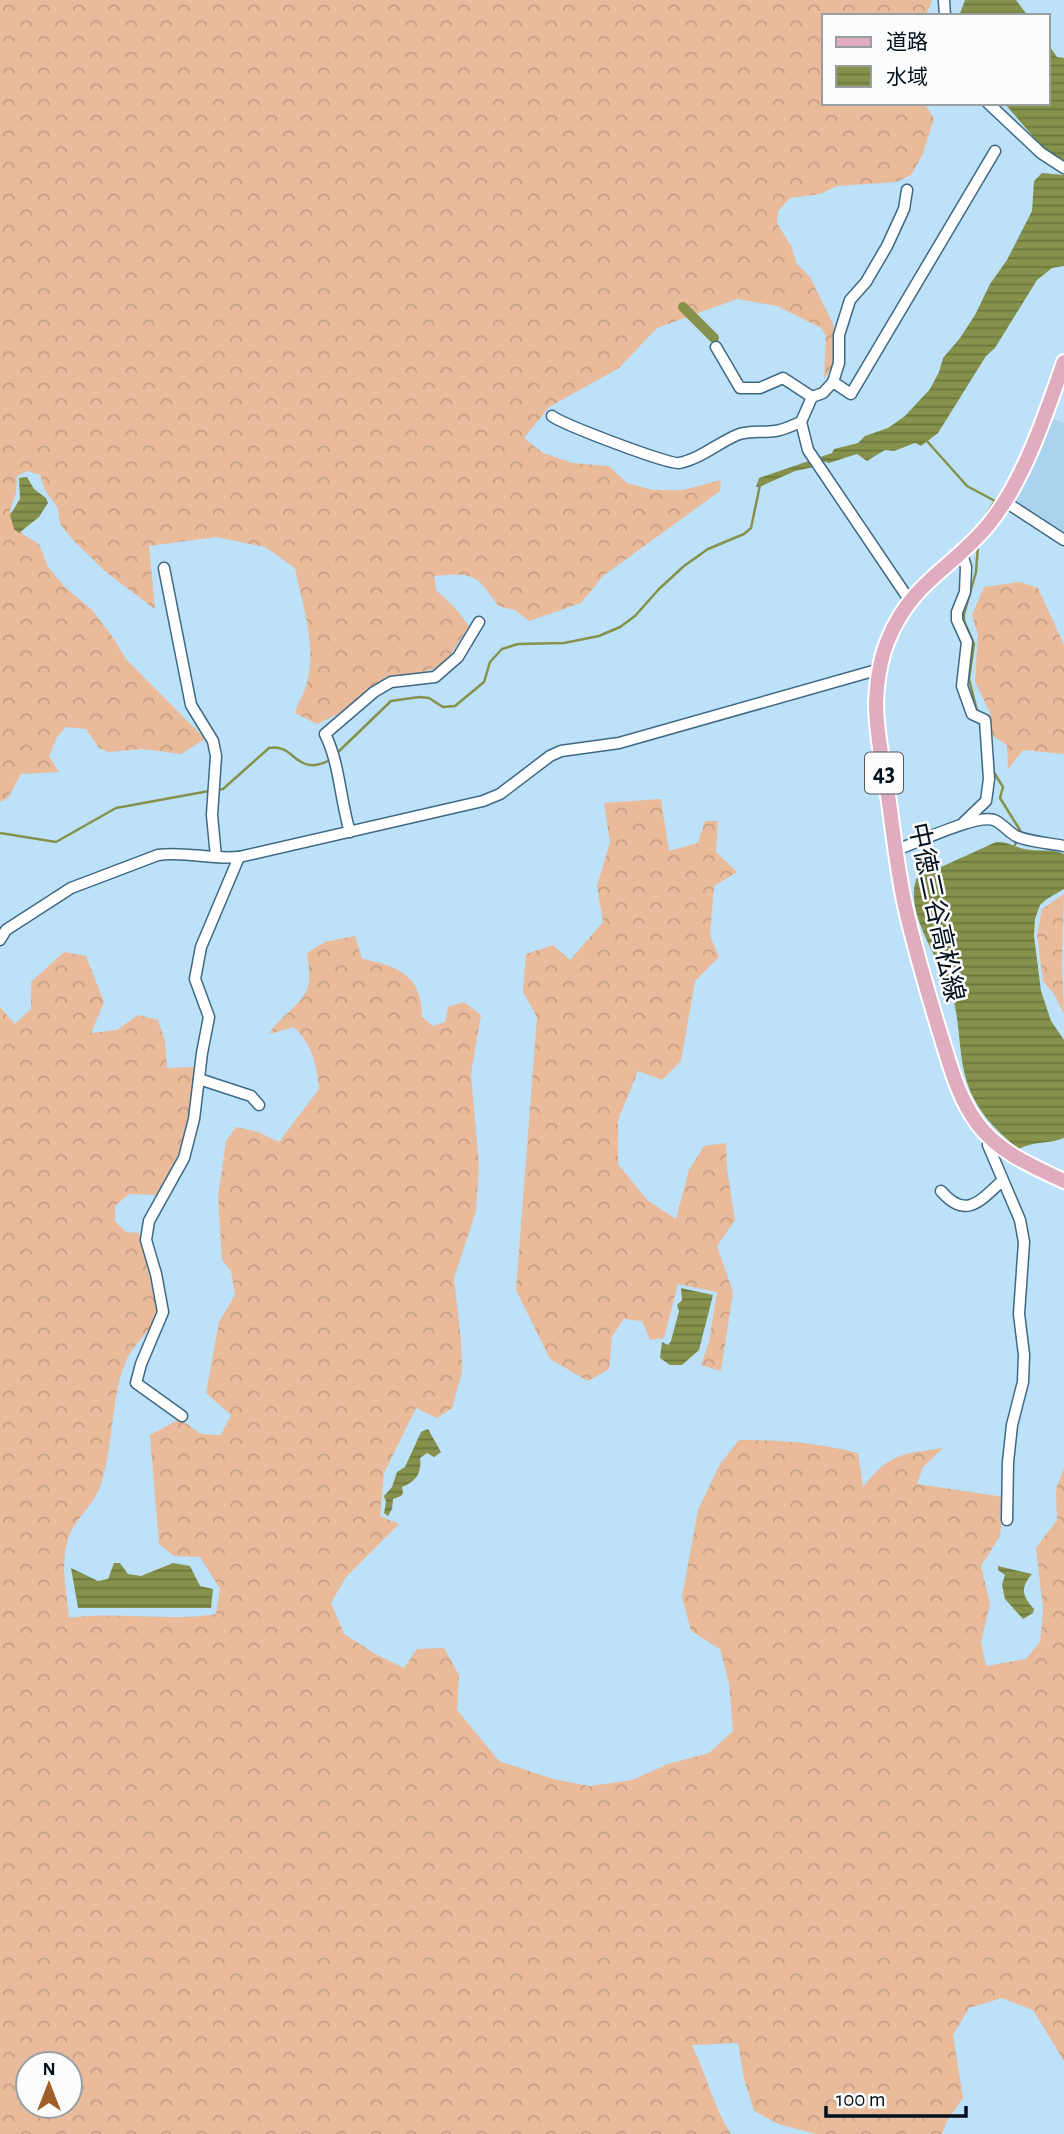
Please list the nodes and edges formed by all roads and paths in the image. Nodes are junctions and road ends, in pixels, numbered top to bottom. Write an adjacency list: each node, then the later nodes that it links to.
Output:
1 (990, 105): 3 (street)
2 (995, 151): 7 (street)
3 (1064, 167)
4 (907, 190): 7 (street)
5 (716, 347): 8 (street)
6 (1064, 362): 11 (main road, 中徳三谷高松線 / 43)
7 (833, 382): 8 (street)
8 (812, 397): 10 (street)
9 (552, 416): 10 (street)
10 (801, 422): 15 (street)
11 (1004, 501): 12 (street); 13 (main road, 中徳三谷高松線 / 43)
12 (1064, 540)
13 (961, 551): 15 (main road, 中徳三谷高松線 / 43); 18 (street)
14 (164, 568): 22 (street)
15 (910, 601): 17 (main road, 中徳三谷高松線 / 43)
16 (479, 622): 19 (street)
17 (880, 669): 19 (street); 21 (main road, 中徳三谷高松線 / 43)
18 (964, 822): 20 (street); 21 (street)
19 (350, 832): 23 (street)
20 (1064, 846)
21 (896, 850): 27 (main road, 中徳三谷高松線 / 43)
22 (216, 857): 23 (street); 24 (street)
23 (239, 857): 25 (street)
24 (0, 940)
25 (199, 1079): 26 (street); 31 (street)
26 (259, 1105)
27 (991, 1139): 28 (street); 29 (main road, 中徳三谷高松線 / 43)
28 (1002, 1181): 30 (street); 32 (street)
29 (1064, 1181)
30 (941, 1191)
31 (182, 1416)
32 (1007, 1520)

